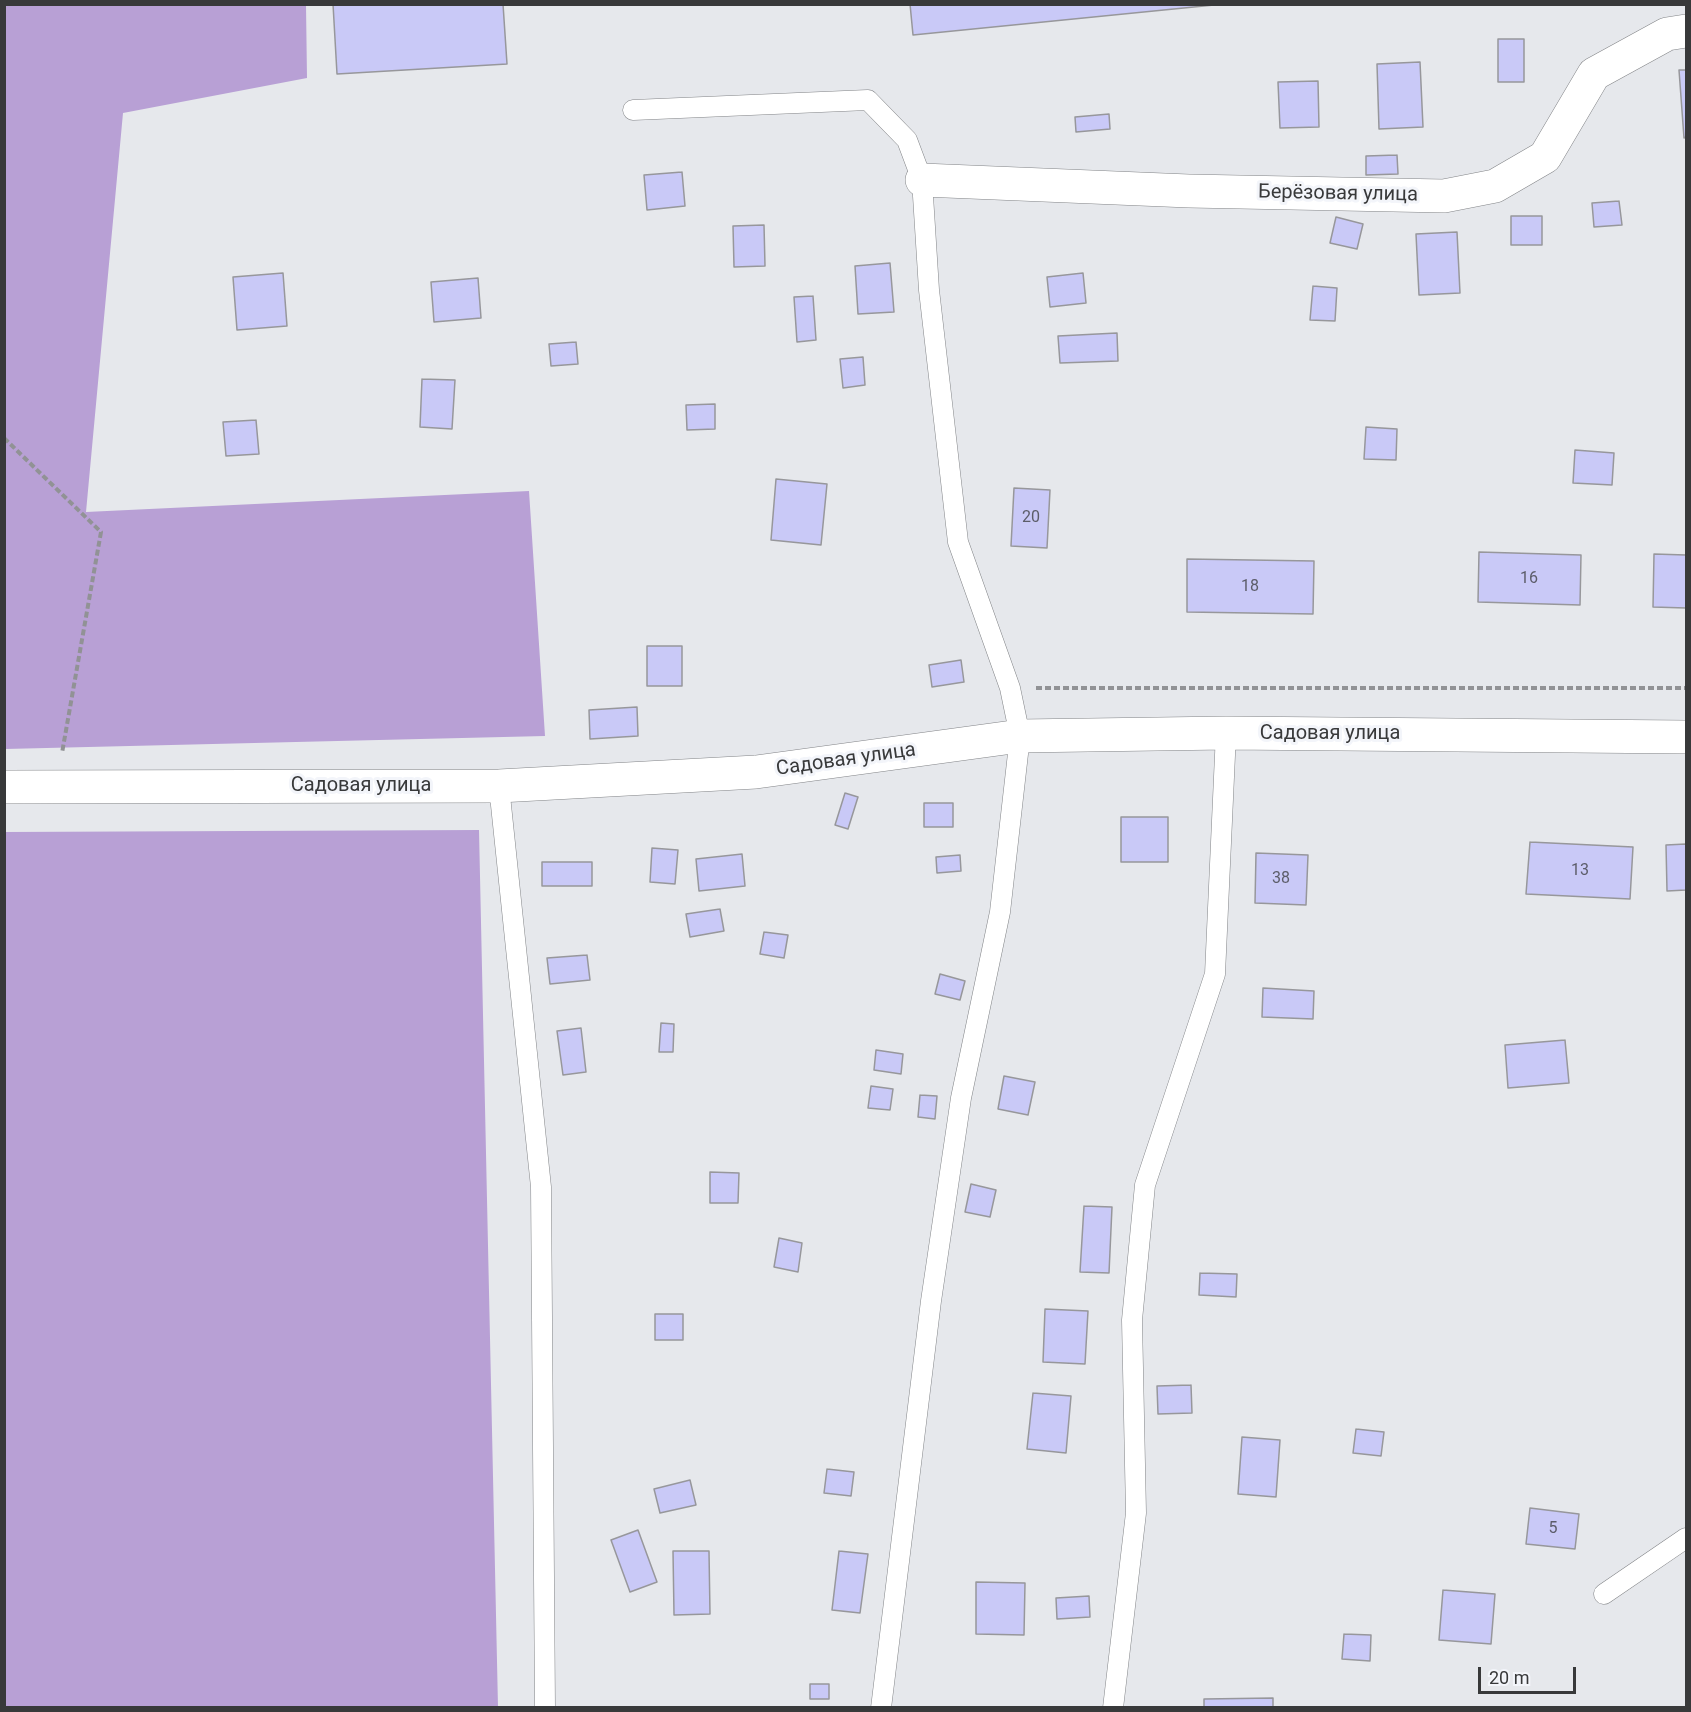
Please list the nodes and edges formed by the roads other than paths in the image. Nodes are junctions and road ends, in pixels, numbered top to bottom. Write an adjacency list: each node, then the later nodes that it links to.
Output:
1 (1686, 31): 3 (street, Берёзовая улица)
2 (633, 110): 3 (lane)
3 (922, 180): 5 (lane)
4 (1226, 733): 5 (street, Садовая улица); 6 (street, Садовая улица); 13 (lane)
5 (1020, 736): 7 (street, Садовая улица); 12 (lane)
6 (1686, 737)
7 (499, 786): 8 (street, Садовая улица); 11 (lane)
8 (4, 787)
9 (1686, 1538): 10 (lane)
10 (1604, 1594)
11 (545, 1707)
12 (881, 1707)
13 (1113, 1707)

